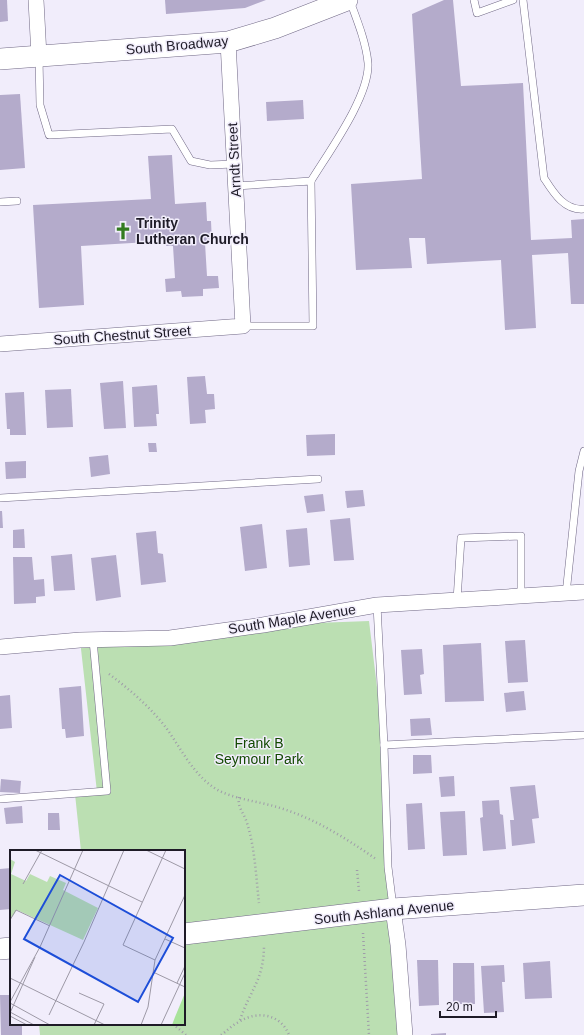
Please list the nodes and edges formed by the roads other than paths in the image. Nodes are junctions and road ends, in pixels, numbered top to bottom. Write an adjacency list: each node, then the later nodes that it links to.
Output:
1 (36, 0): 9 (street)
2 (347, 0): 7 (main road, South Broadway)
3 (350, 0): 12 (lane)
4 (474, 0): 5 (lane)
5 (513, 0)
6 (523, 0): 16 (lane)
7 (316, 6): 8 (main road, South Broadway)
8 (228, 42): 9 (main road, South Broadway); 11 (street, Arndt Street)
9 (39, 56): 10 (main road, South Broadway); 11 (lane)
10 (0, 59)
11 (234, 164): 13 (street, Arndt Street)
12 (311, 182): 13 (lane); 17 (lane)
13 (236, 186): 17 (street, Arndt Street)
14 (17, 201): 15 (lane)
15 (0, 202)
16 (584, 209)
17 (243, 326): 18 (street, South Chestnut Street)
18 (0, 344)
19 (584, 452): 23 (lane)
20 (318, 479): 21 (lane)
21 (0, 498)
22 (584, 592): 23 (street, South Maple Avenue)
23 (566, 594): 24 (street, South Maple Avenue)
24 (521, 596): 25 (street, South Maple Avenue); 25 (lane)
25 (457, 600): 26 (street, South Maple Avenue)
26 (377, 605): 27 (street, South Maple Avenue); 30 (lane)
27 (93, 640): 28 (street, South Maple Avenue); 31 (lane)
28 (0, 647)
29 (584, 735): 30 (lane)
30 (384, 745): 33 (lane)
31 (0, 799)
32 (584, 895): 33 (main road, South Ashland Avenue)
33 (393, 909): 34 (main road, South Ashland Avenue); 37 (street)
34 (185, 934)
35 (10, 948): 36 (main road)
36 (0, 949)
37 (405, 1035)

